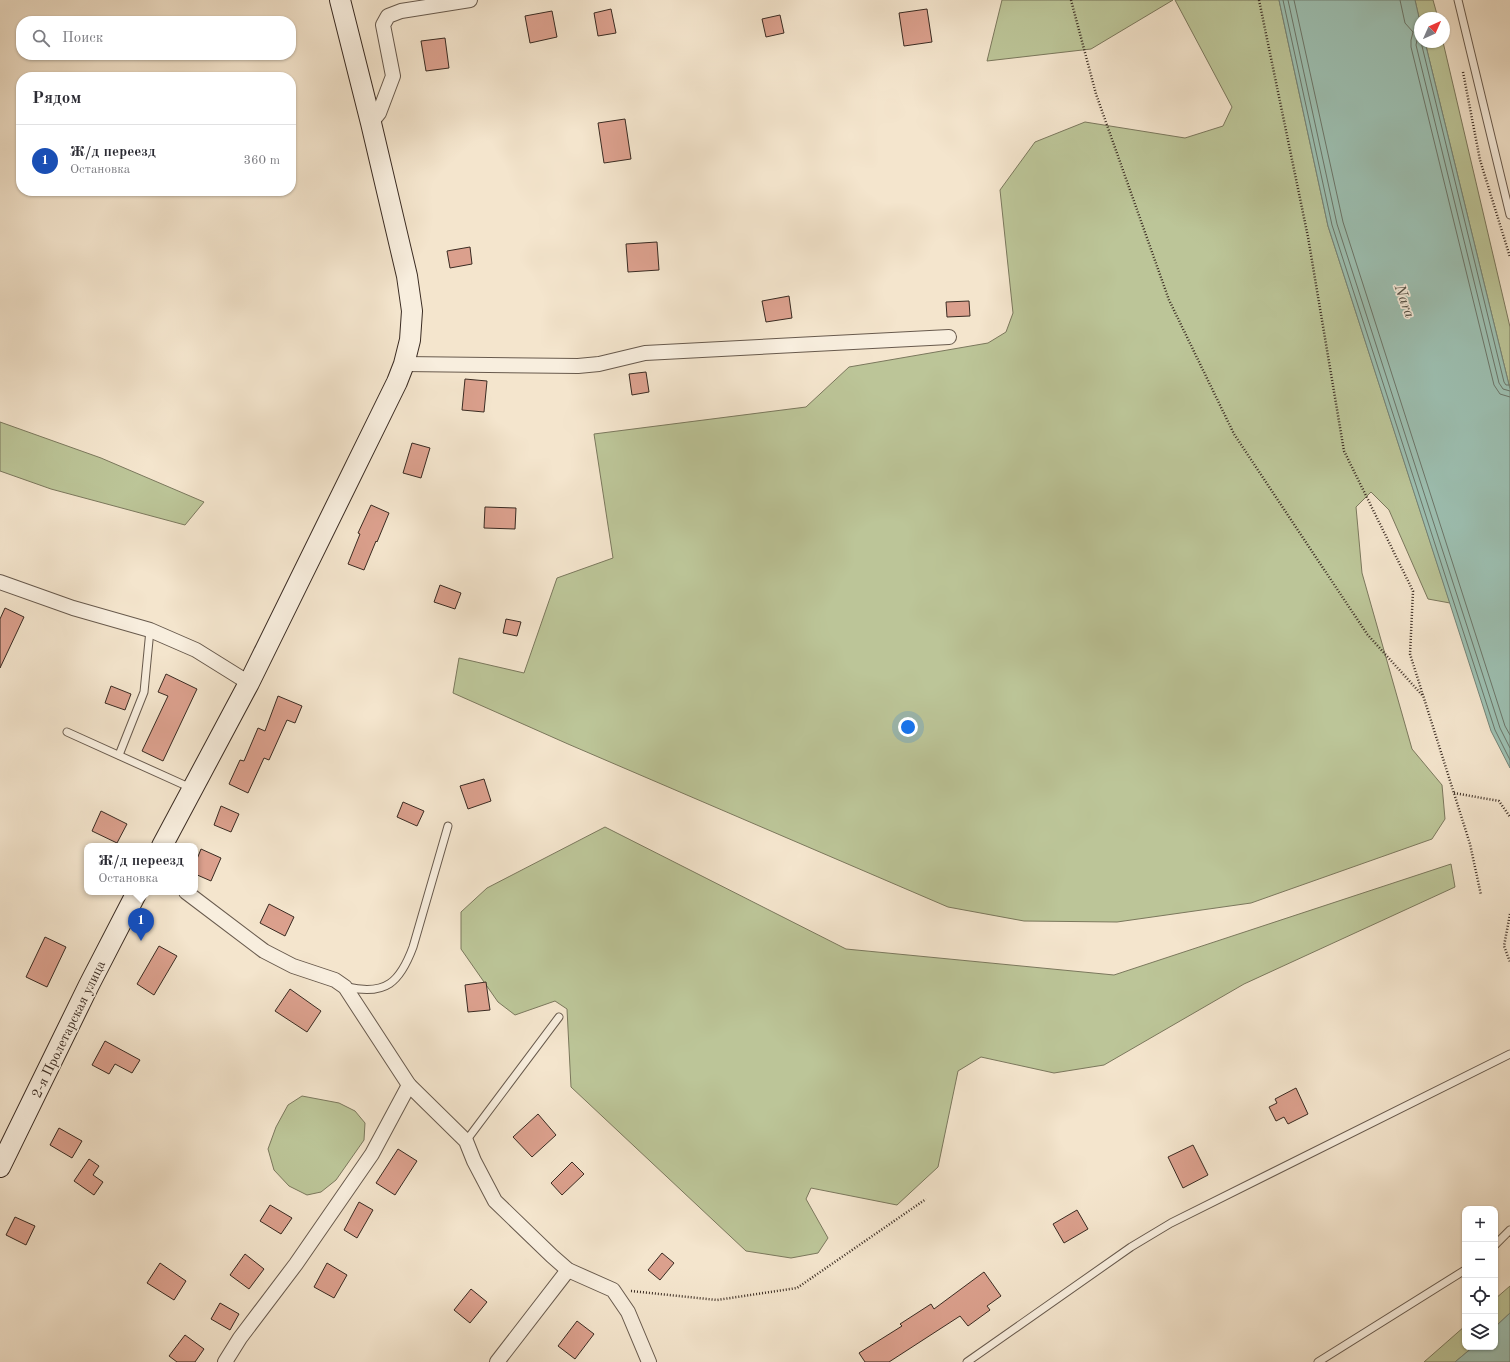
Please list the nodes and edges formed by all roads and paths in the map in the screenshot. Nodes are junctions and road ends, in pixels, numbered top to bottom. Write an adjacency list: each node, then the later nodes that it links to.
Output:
1 (340, 0): 7 (main road)
2 (470, 0): 7 (street)
3 (1071, 0): 15 (path)
4 (1259, 0): 15 (path)
5 (1458, 0): 8 (lane)
6 (1462, 68): 9 (path)
7 (371, 123): 11 (main road)
8 (1510, 214)
9 (1510, 258)
10 (949, 337): 11 (street)
11 (404, 364): 14 (main road)
12 (1, 585): 13 (street)
13 (150, 630): 14 (street); 17 (lane)
14 (249, 683): 18 (main road)
15 (1424, 697): 19 (path)
16 (67, 732): 17 (lane)
17 (119, 755): 18 (lane)
18 (192, 788): 22 (main road)
19 (1454, 793): 20 (path); 25 (path)
20 (1510, 817)
21 (448, 826): 28 (lane)
22 (164, 843)
23 (135, 895): 33 (main road, 2-я Пролетарская улица)
24 (190, 895): 28 (street)
25 (1481, 895)
26 (1510, 914): 27 (path)
27 (1510, 962)
28 (344, 987): 31 (street)
29 (559, 1017): 32 (lane)
30 (1510, 1054): 43 (lane)
31 (409, 1085): 32 (street); 40 (street)
32 (466, 1141): 37 (street)
33 (0, 1166)
34 (926, 1199): 39 (path)
35 (1510, 1230): 36 (lane)
36 (1498, 1242)
37 (568, 1270): 39 (street); 41 (street)
38 (1462, 1272): 44 (lane)
39 (613, 1290): 42 (street)
40 (225, 1362)
41 (497, 1362)
42 (649, 1362)
43 (967, 1362)
44 (1318, 1362)

